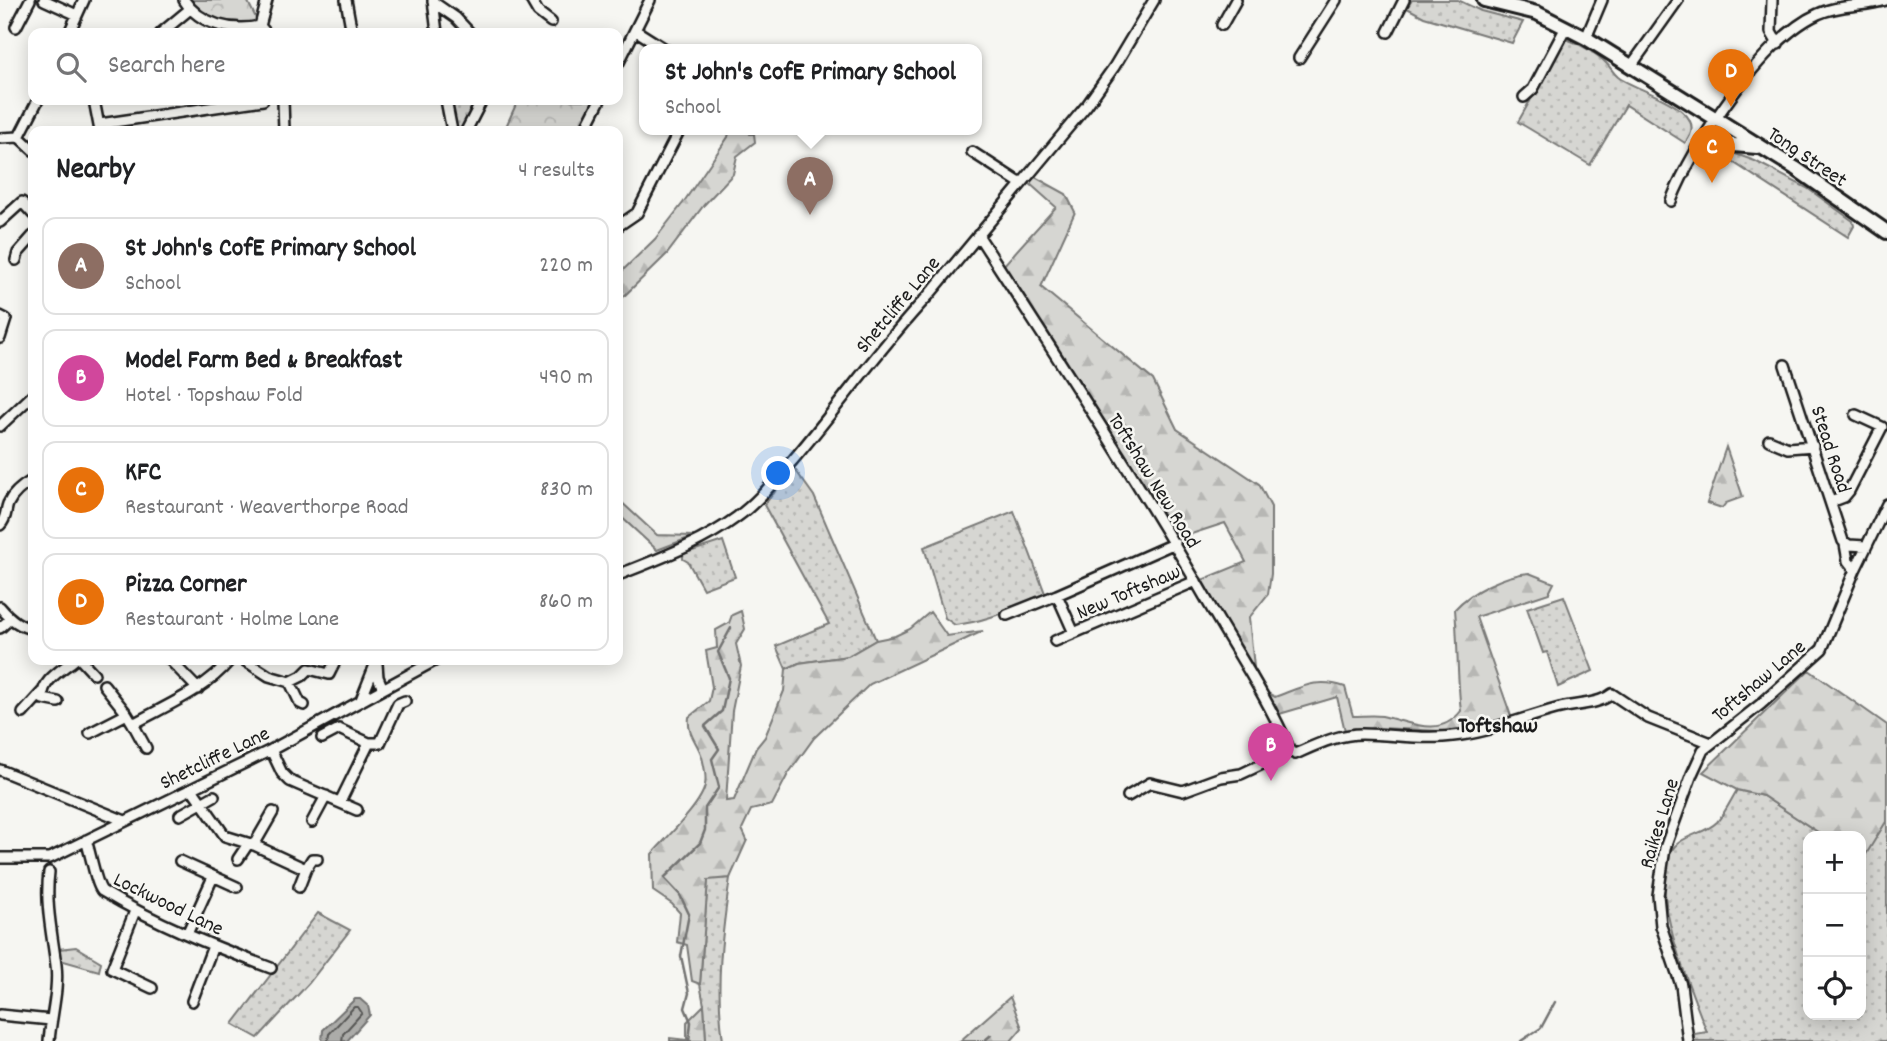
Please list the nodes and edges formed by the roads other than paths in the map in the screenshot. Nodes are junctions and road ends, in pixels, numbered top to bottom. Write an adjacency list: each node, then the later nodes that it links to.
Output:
1 (30, 0): 23 (street)
2 (44, 0): 20 (street)
3 (84, 0): 20 (street)
4 (267, 0): 28 (street)
5 (346, 0): 29 (street)
6 (531, 0): 21 (street)
7 (650, 0): 32 (street)
8 (1154, 0): 62 (street, Shetcliffe Lane)
9 (1236, 0): 22 (street)
10 (1336, 0): 38 (street)
11 (1404, 0): 33 (street)
12 (1484, 0): 24 (highway, Tong Street)
13 (1602, 0): 34 (street)
14 (1678, 0): 39 (street)
15 (1772, 0): 36 (street)
16 (1886, 0): 18 (street)
17 (433, 1): 30 (street); 31 (street)
18 (1850, 3): 36 (street)
19 (187, 4): 26 (street); 27 (street)
20 (77, 15): 25 (street)
21 (551, 22)
22 (1222, 24)
23 (16, 27)
24 (1566, 27): 34 (highway, Tong Street); 40 (street)
25 (71, 28)
26 (165, 28)
27 (250, 28)
28 (263, 28)
29 (351, 28)
30 (436, 28)
31 (465, 28)
32 (635, 30): 35 (street); 37 (street)
33 (1388, 32)
34 (1586, 38): 39 (highway, Tong Street)
35 (657, 44)
36 (1778, 44): 48 (street)
37 (623, 54)
38 (1299, 58)
39 (1631, 66): 48 (highway, Tong Street)
40 (1524, 97)
41 (35, 105): 56 (street)
42 (95, 105): 49 (street)
43 (234, 105): 50 (street)
44 (282, 105): 51 (street)
45 (447, 105): 52 (street)
46 (479, 105): 53 (street)
47 (597, 105): 54 (street)
48 (1716, 119): 59 (highway, Tong Street); 60 (street)
49 (100, 126)
50 (112, 126)
51 (284, 126)
52 (451, 126)
53 (469, 126)
54 (587, 126)
55 (677, 135): 66 (street)
56 (19, 137): 57 (street); 58 (street)
57 (0, 138)
58 (28, 145)
59 (1761, 147): 60 (highway); 67 (highway, Tong Street)
60 (1698, 150): 63 (street)
61 (977, 152): 62 (street)
62 (1020, 183): 68 (street, Shetcliffe Lane)
63 (1671, 201)
64 (28, 209): 65 (street)
65 (0, 222)
66 (623, 223)
67 (1887, 232)
68 (978, 235): 84 (street, Toftshaw New Road); 88 (street, Shetcliffe Lane)
69 (28, 242): 70 (street)
70 (16, 260)
71 (7, 319): 72 (street)
72 (0, 338)
73 (1785, 365): 78 (street, Stead Road)
74 (28, 400): 76 (street)
75 (1856, 415): 81 (street)
76 (0, 426)
77 (1769, 440): 78 (street)
78 (1813, 446): 81 (street, Stead Road)
79 (28, 483): 80 (street)
80 (4, 501): 83 (street)
81 (1831, 502): 85 (street, Stead Road)
82 (1887, 504): 86 (street, Toftshaw Lane)
83 (0, 525)
84 (1175, 543): 89 (street, Toftshaw New Road); 90 (street, New Toftshaw)
85 (1845, 544): 86 (street); 87 (street, Stead Road)
86 (1866, 546): 87 (street, Toftshaw Lane)
87 (1855, 570): 125 (street, Toftshaw Lane)
88 (623, 573)
89 (1196, 581): 96 (street, New Toftshaw); 128 (street, Toftshaw New Road)
90 (1057, 595): 92 (street, New Toftshaw); 96 (street, New Toftshaw)
91 (0, 607): 93 (street)
92 (1007, 615)
93 (10, 619): 94 (street); 95 (street)
94 (0, 628)
95 (28, 628)
96 (1074, 633): 97 (street, New Toftshaw)
97 (1055, 641)
98 (68, 665): 114 (street)
99 (86, 665): 109 (street)
100 (175, 665): 112 (street)
101 (226, 665): 112 (street)
102 (252, 665): 110 (street)
103 (308, 665): 110 (street)
104 (311, 665): 105 (street)
105 (334, 665)
106 (375, 665): 115 (street)
107 (377, 665): 113 (street)
108 (427, 665): 113 (street, Shetcliffe Lane)
109 (94, 674)
110 (290, 682): 118 (street)
111 (104, 685): 120 (street)
112 (198, 689): 122 (street)
113 (383, 689): 115 (street, Shetcliffe Lane)
114 (42, 692): 117 (street); 119 (street)
115 (361, 700): 127 (street, Shetcliffe Lane)
116 (405, 701): 124 (street)
117 (58, 702)
118 (301, 705)
119 (23, 713)
120 (127, 714): 121 (street); 122 (street)
121 (93, 717)
122 (133, 724): 126 (street)
123 (322, 737): 124 (street)
124 (369, 743): 134 (street)
125 (1711, 743): 128 (street, Toftshaw Lane); 161 (street, Raikes Lane)
126 (146, 748)
127 (271, 750): 130 (street, Shetcliffe Lane); 132 (street)
128 (1290, 751): 133 (street, Toftshaw Lane)
129 (0, 771): 139 (street)
130 (191, 789): 135 (street); 139 (street, Shetcliffe Lane)
131 (214, 796): 135 (street)
132 (326, 796): 134 (street); 140 (street)
133 (1128, 796)
134 (340, 802): 136 (street)
135 (201, 803): 138 (street); 142 (street)
136 (357, 810)
137 (273, 812): 142 (street)
138 (180, 815)
139 (125, 821): 141 (street, Shetcliffe Lane)
140 (313, 822)
141 (86, 840): 143 (street, Shetcliffe Lane); 152 (street, Lockwood Lane)
142 (251, 844): 144 (street); 147 (street)
143 (0, 858)
144 (239, 859)
145 (317, 859): 147 (street)
146 (180, 861): 149 (street)
147 (306, 869): 151 (street)
148 (49, 872): 159 (street)
149 (213, 877): 150 (street); 153 (street)
150 (237, 887)
151 (299, 887)
152 (135, 911): 153 (street, Lockwood Lane); 156 (street)
153 (187, 934): 154 (street, Lockwood Lane)
154 (213, 946): 155 (street, Lockwood Lane); 157 (street)
155 (271, 968)
156 (152, 988)
157 (192, 1001)
158 (0, 1016): 159 (street)
159 (51, 1020): 160 (street)
160 (49, 1041)
161 (1688, 1041)

